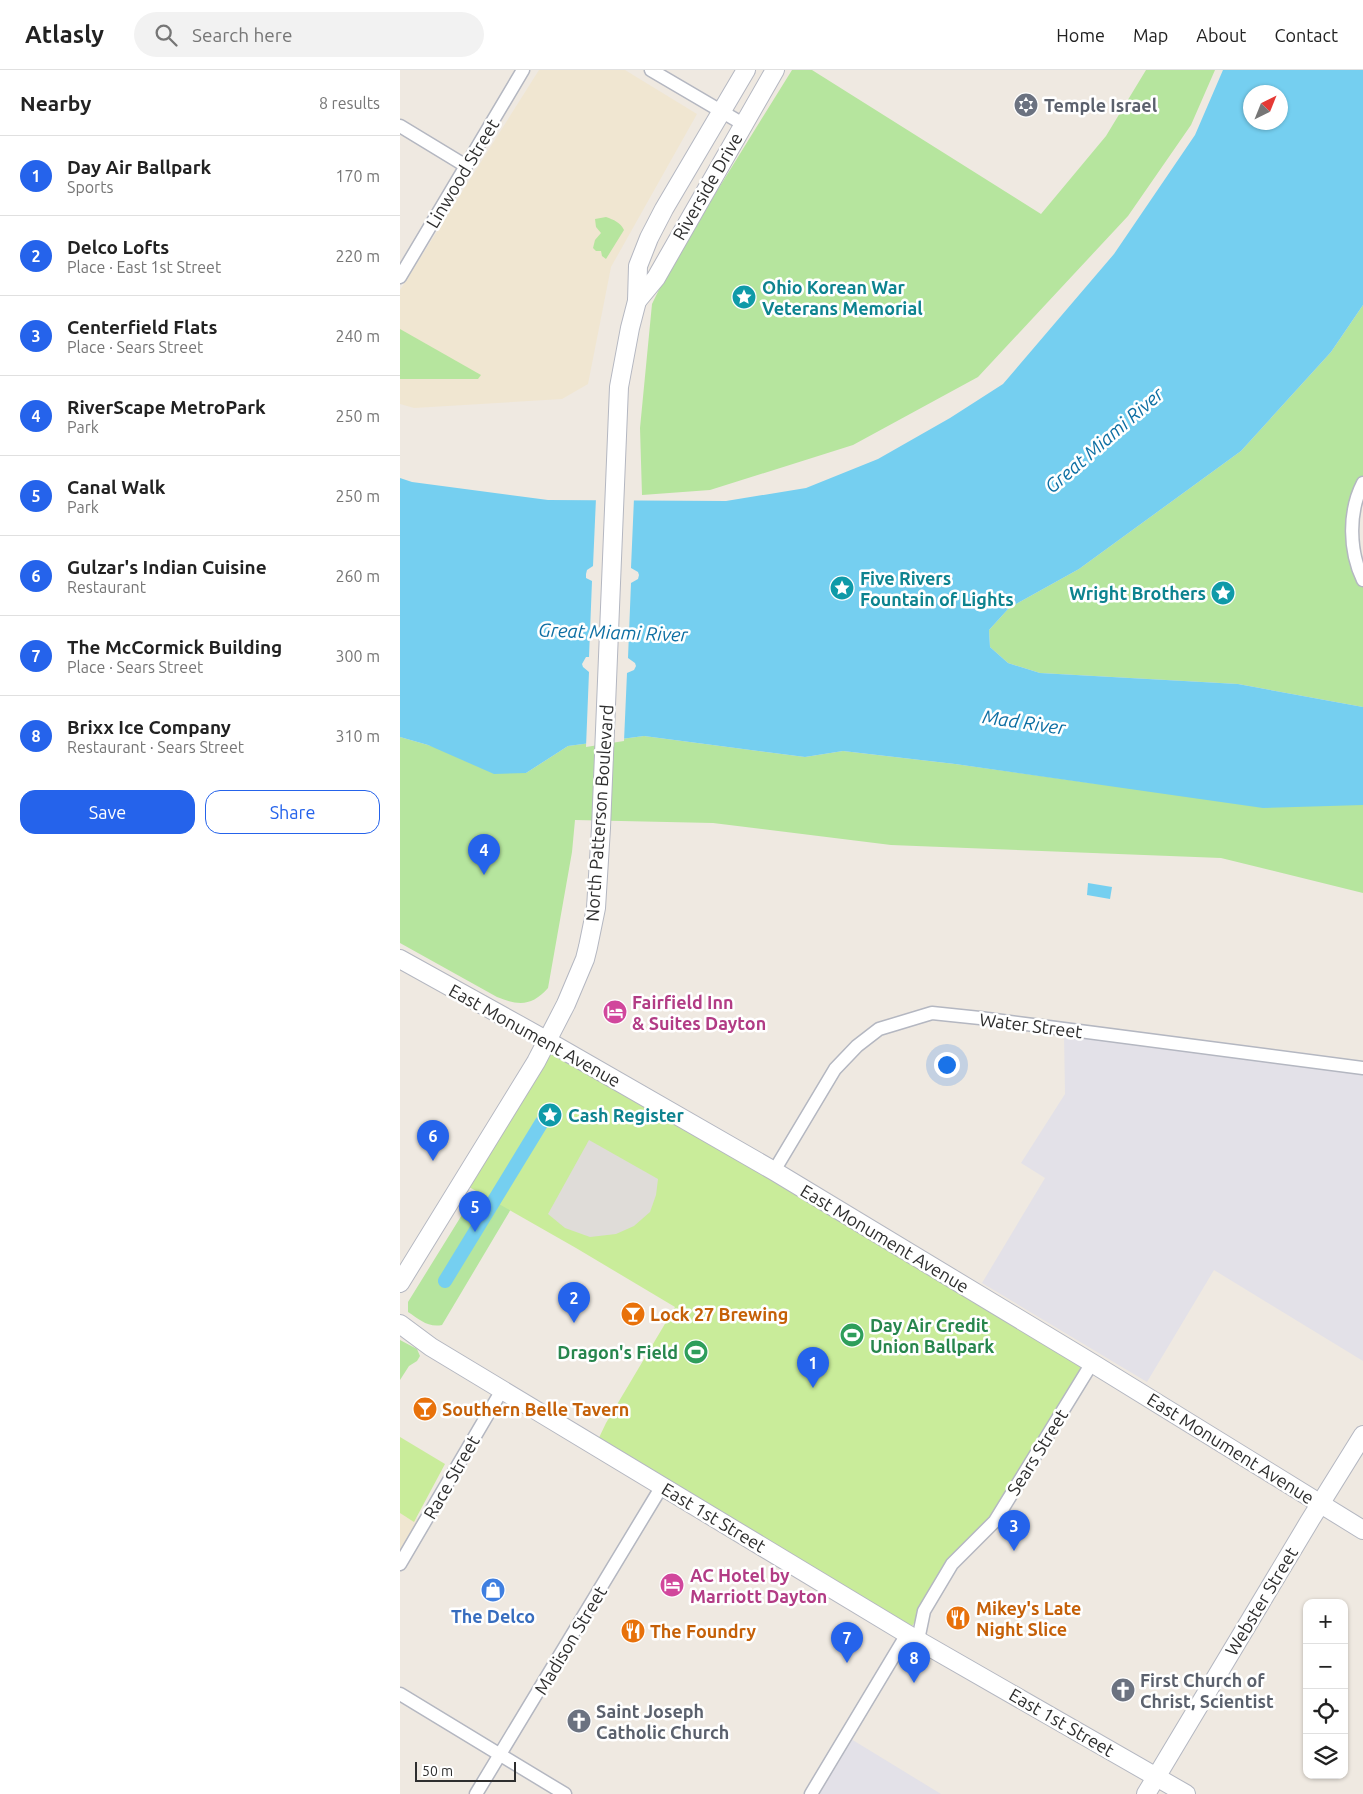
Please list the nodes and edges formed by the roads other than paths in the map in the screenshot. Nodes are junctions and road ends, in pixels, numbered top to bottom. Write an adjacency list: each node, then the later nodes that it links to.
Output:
1 (523, 70): 8 (street, Linwood Street)
2 (651, 70): 5 (street)
3 (746, 70): 5 (main road, Riverside Drive)
4 (775, 70): 6 (main road, Riverside Drive)
5 (722, 111): 6 (street); 10 (main road, Riverside Drive)
6 (742, 124): 10 (main road, Riverside Drive)
7 (400, 126): 8 (street)
8 (466, 166): 9 (street, Linwood Street)
9 (400, 277)
10 (638, 301): 11 (main road, Riverside Drive)
11 (619, 412): 15 (main road, North Patterson Boulevard)
12 (1363, 483): 13 (street)
13 (1363, 580)
14 (400, 959): 15 (main road, East Monument Avenue)
15 (546, 1040): 17 (main road, East Monument Avenue); 18 (main road, North Patterson Boulevard)
16 (1363, 1068): 17 (street, Water Street)
17 (774, 1171): 20 (main road, East Monument Avenue)
18 (400, 1283)
19 (400, 1324): 21 (main road, East 1st Street)
20 (1092, 1362): 24 (main road, East Monument Avenue); 27 (street, Sears Street)
21 (502, 1390): 23 (main road, East 1st Street); 26 (street, Race Street)
22 (1363, 1436): 24 (main road, Webster Street)
23 (662, 1486): 27 (main road, East 1st Street); 29 (street, Madison Street)
24 (1321, 1504): 25 (main road, East Monument Avenue); 30 (main road, Webster Street)
25 (1363, 1530)
26 (400, 1564)
27 (913, 1637): 30 (main road, East 1st Street); 33 (street, Sears Street)
28 (400, 1694): 29 (street)
29 (500, 1755): 31 (street, Madison Street); 32 (street)
30 (1157, 1776): 34 (main road, Webster Street); 35 (main road, East 1st Street)
31 (476, 1794)
32 (565, 1794)
33 (811, 1794)
34 (1146, 1794)
35 (1186, 1794)

